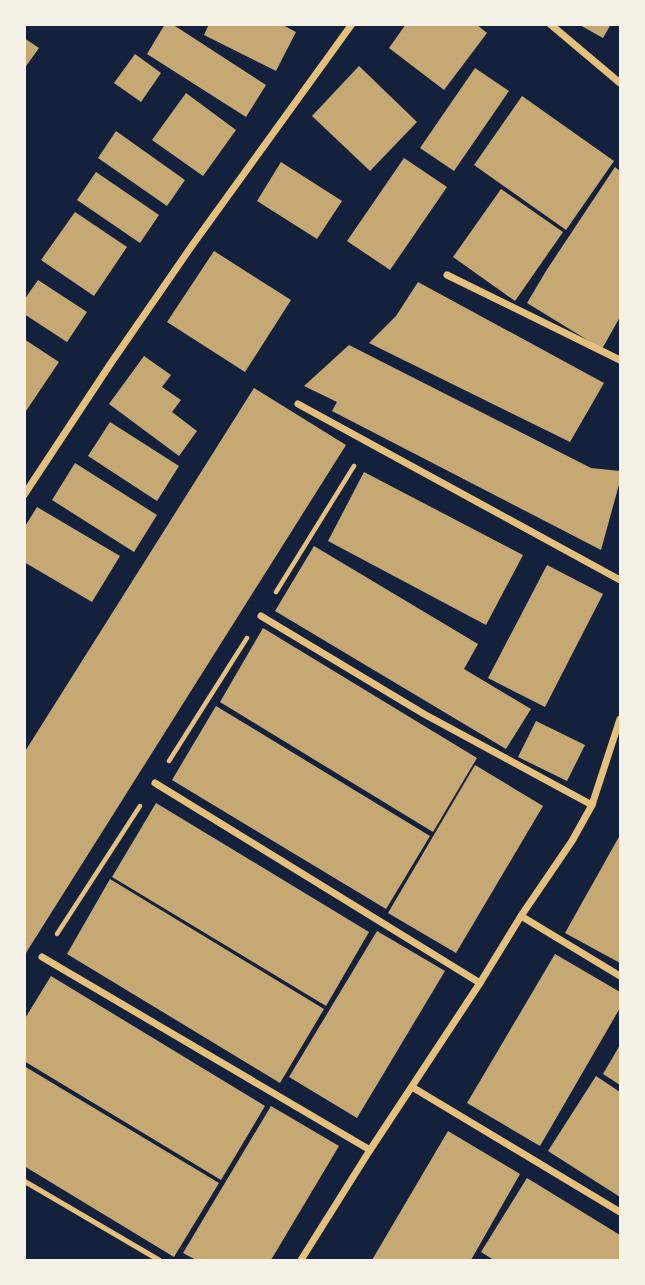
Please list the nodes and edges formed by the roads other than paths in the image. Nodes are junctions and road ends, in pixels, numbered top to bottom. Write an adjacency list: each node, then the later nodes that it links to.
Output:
1 (352, 24): 7 (street)
2 (550, 24): 3 (street)
3 (621, 83)
4 (447, 275): 5 (street)
5 (621, 360)
6 (298, 404): 8 (street)
7 (24, 495)
8 (621, 580)
9 (261, 615): 12 (street)
10 (621, 719): 12 (street)
11 (155, 783): 16 (street)
12 (592, 805): 13 (street)
13 (521, 916): 15 (street); 16 (street)
14 (41, 957): 18 (street)
15 (621, 976)
16 (480, 983): 17 (street)
17 (412, 1087): 18 (street); 20 (street)
18 (370, 1150): 21 (street)
19 (24, 1181): 22 (lane)
20 (621, 1212)
21 (304, 1259)
22 (159, 1261)

